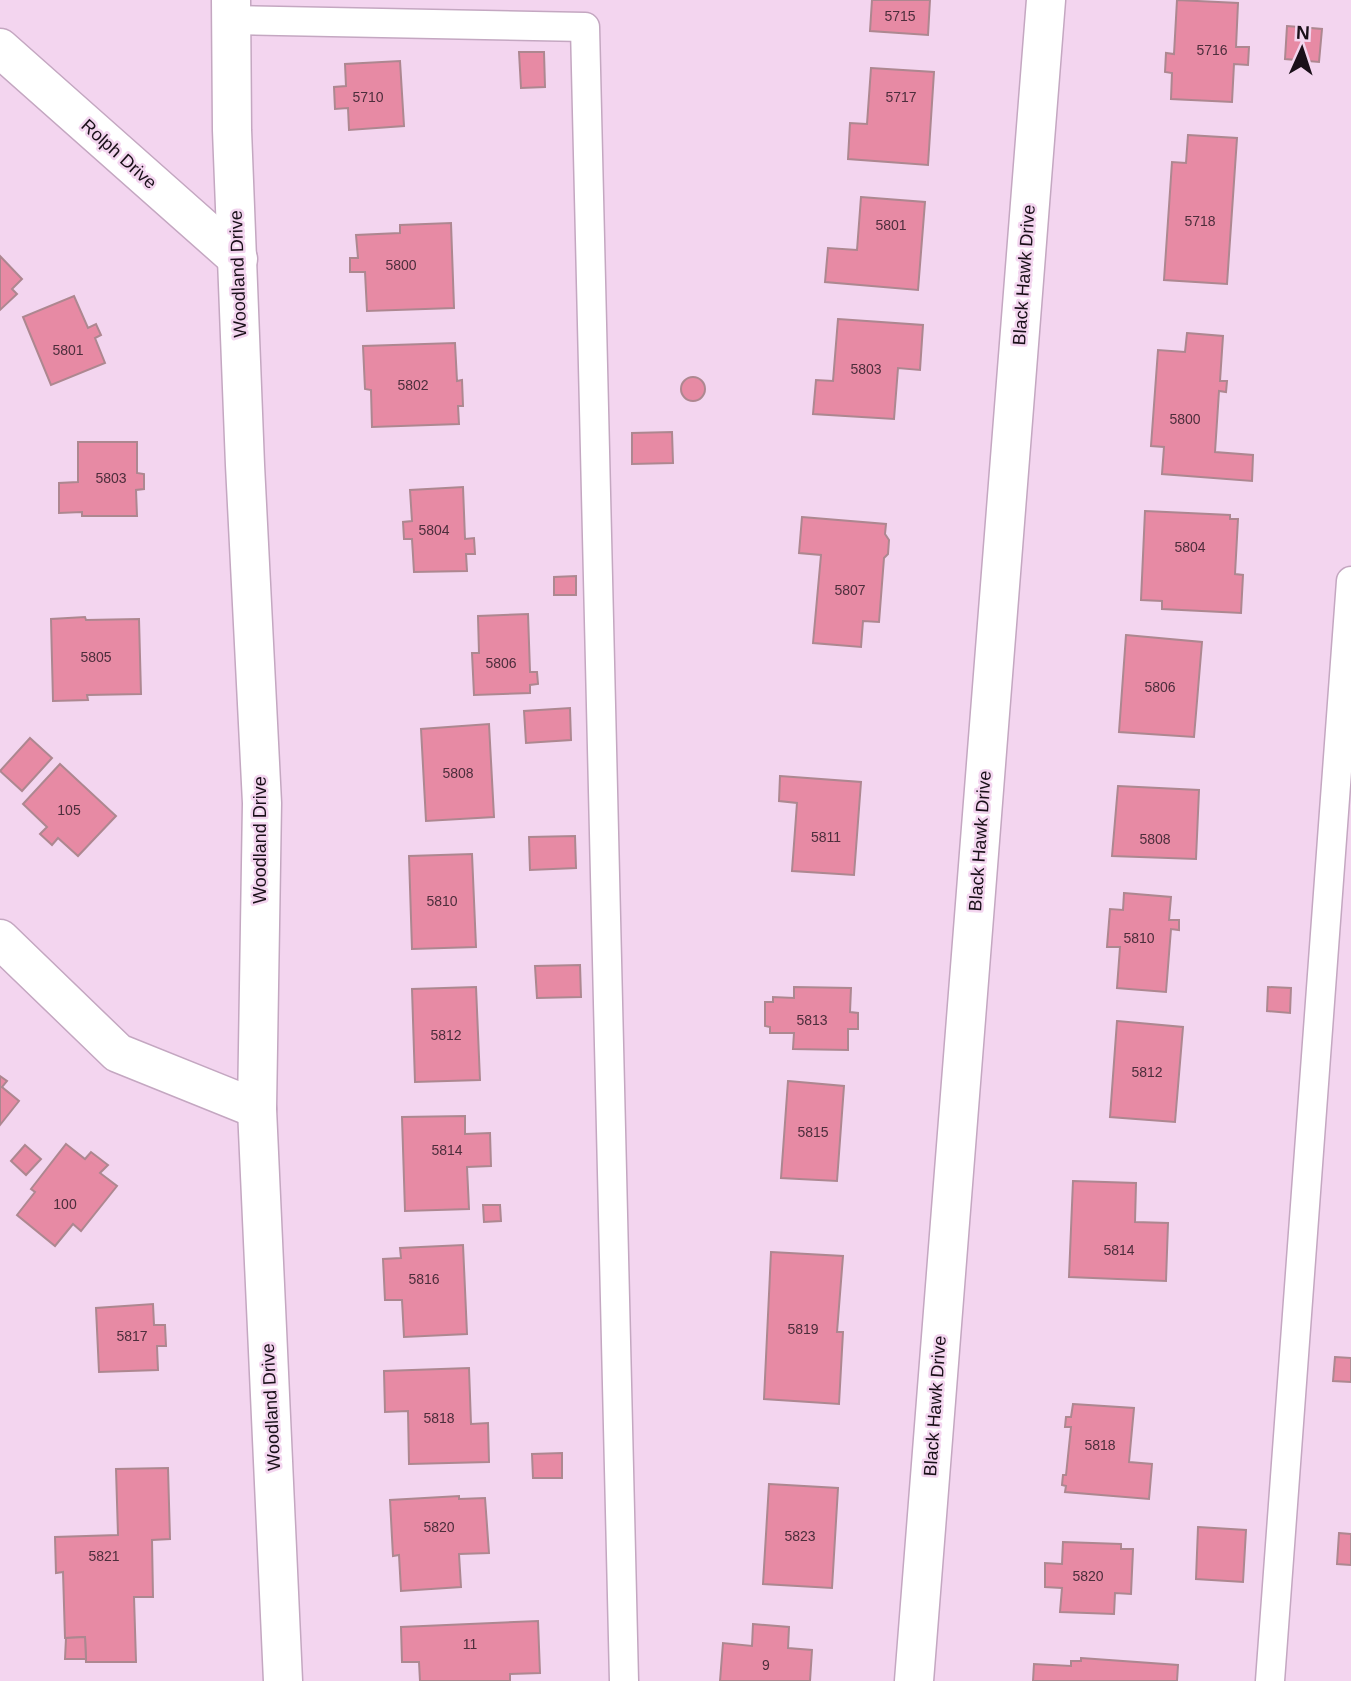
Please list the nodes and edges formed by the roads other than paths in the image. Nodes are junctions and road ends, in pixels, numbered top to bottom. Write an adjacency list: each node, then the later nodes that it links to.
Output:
1 (1046, 0): 10 (street, Black Hawk Drive)
2 (231, 10): 4 (street, Woodland Drive); 9 (lane)
3 (0, 48): 4 (street, Rolph Drive)
4 (238, 260): 7 (street, Woodland Drive)
5 (1351, 581): 11 (lane)
6 (0, 939): 7 (street)
7 (257, 1109): 8 (street, Woodland Drive)
8 (283, 1681)
9 (624, 1681)
10 (914, 1681)
11 (1270, 1681)

